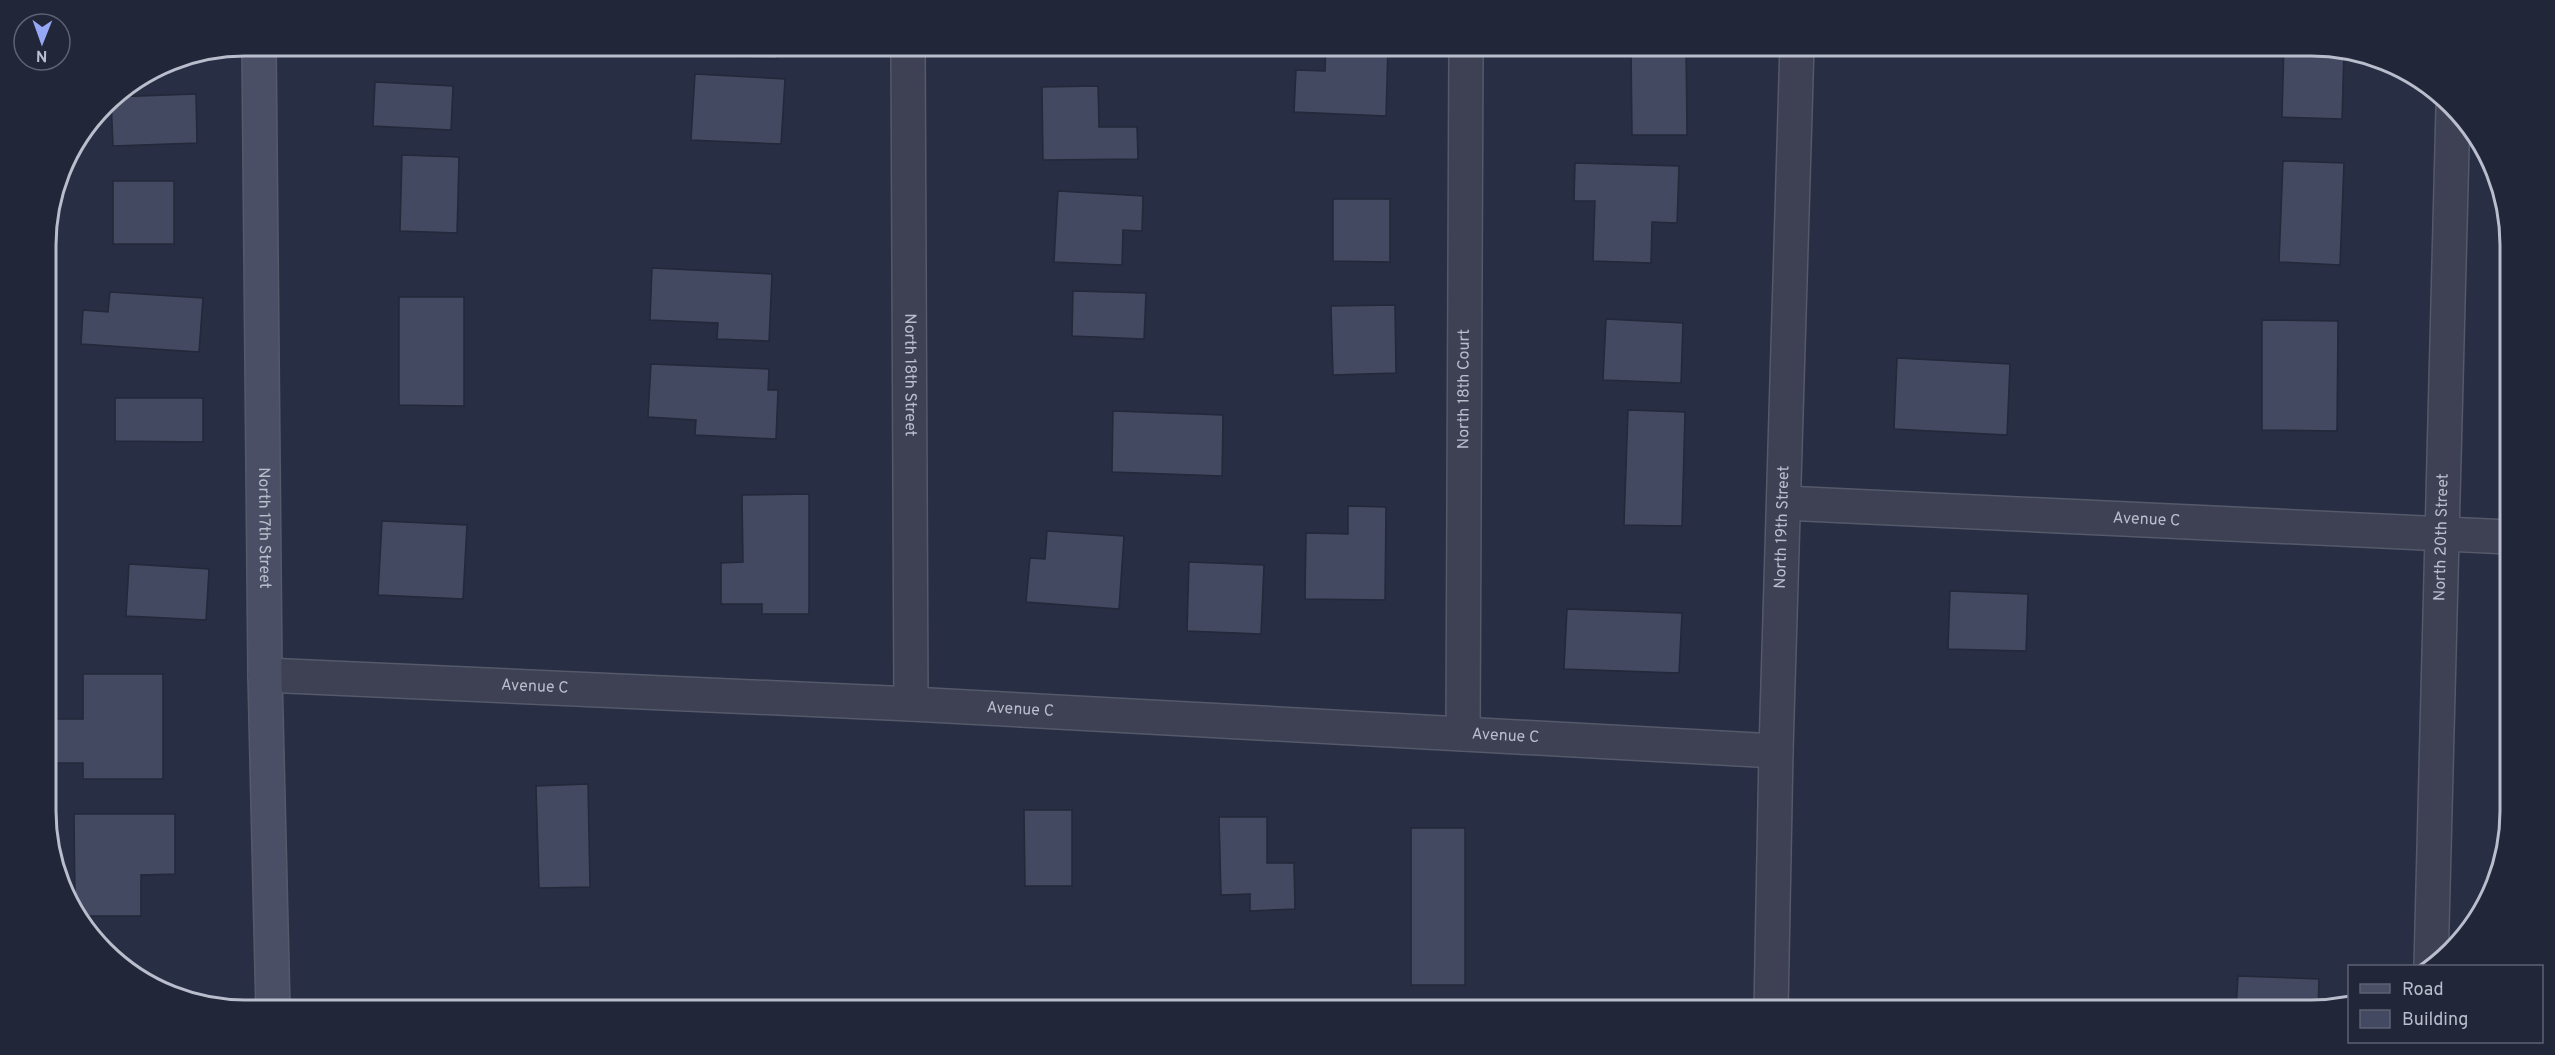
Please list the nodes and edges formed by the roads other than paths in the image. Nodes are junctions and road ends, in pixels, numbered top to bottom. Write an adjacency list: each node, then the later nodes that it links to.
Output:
1 (1466, 55): 11 (street, North 18th Court)
2 (1797, 55): 6 (street, North 19th Street)
3 (259, 56): 9 (street, North 17th Street)
4 (908, 56): 10 (street, North 18th Street)
5 (2453, 120): 7 (street, North 20th Street)
6 (1784, 502): 7 (street, Avenue C); 12 (street, North 19th Street)
7 (2443, 534): 8 (street, Avenue C); 13 (street, North 20th Street)
8 (2500, 537)
9 (265, 675): 10 (street, Avenue C); 15 (street, North 17th Street)
10 (912, 704): 11 (street, Avenue C)
11 (1462, 734): 12 (street, Avenue C)
12 (1776, 750): 14 (street, North 19th Street)
13 (2431, 955)
14 (1772, 999)
15 (273, 1000)

